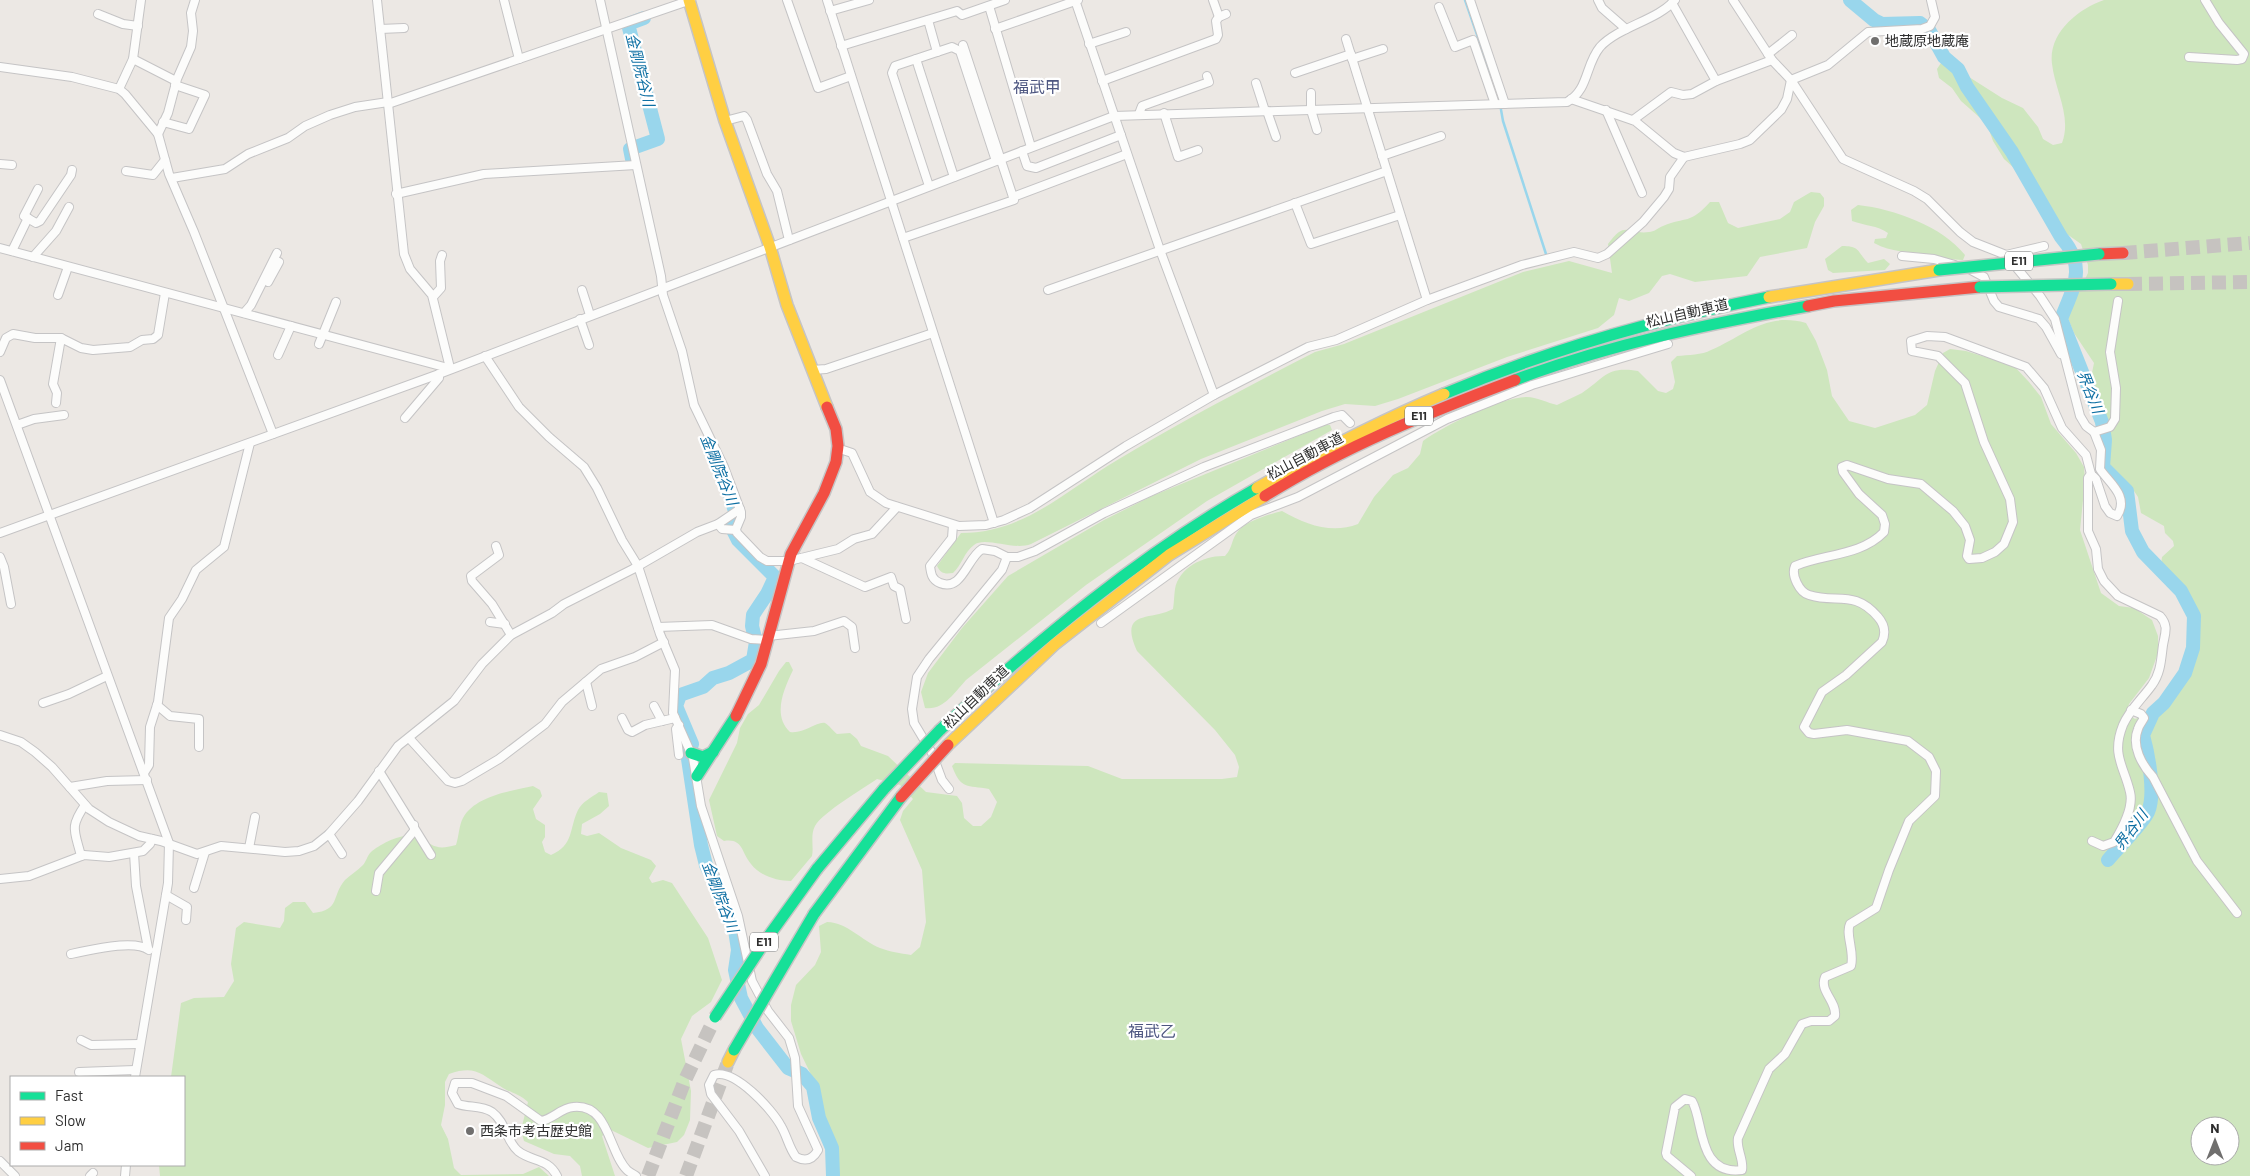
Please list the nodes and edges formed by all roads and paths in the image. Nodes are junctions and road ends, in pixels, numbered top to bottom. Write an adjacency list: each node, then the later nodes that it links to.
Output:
1 (141, 0): 24 (street)
2 (195, 0): 51 (street)
3 (377, 0): 26 (street)
4 (504, 0): 41 (street)
5 (600, 0): 27 (street)
6 (690, 0): 27 (street); 67 (main road)
7 (787, 0): 46 (street)
8 (827, 0): 21 (street)
9 (869, 0): 21 (street)
10 (1003, 0): 19 (street)
11 (1076, 0): 28 (street); 33 (street)
12 (1213, 0): 49 (street)
13 (1470, 0): 57 (street)
14 (1598, 0): 29 (street)
15 (1733, 0): 39 (street)
16 (1931, 0): 48 (street)
17 (2205, 0): 40 (street)
18 (1669, 3): 29 (street); 50 (street)
19 (989, 6): 23 (street); 28 (street)
20 (1440, 6): 57 (street)
21 (830, 11): 35 (street)
22 (98, 14): 24 (street)
23 (928, 20): 35 (street); 37 (street)
24 (138, 26): 42 (street)
25 (404, 28): 26 (street)
26 (380, 29): 56 (street)
27 (606, 29): 41 (street); 83 (street)
28 (995, 29): 73 (street)
29 (1626, 29): 55 (street)
30 (1126, 32): 33 (street)
31 (1792, 35): 39 (street)
32 (1346, 39): 38 (street)
33 (1089, 44): 49 (street)
34 (963, 45): 80 (street)
35 (842, 46): 46 (street)
36 (1383, 49): 38 (street)
37 (938, 52): 43 (street); 80 (street)
38 (1352, 57): 45 (street); 58 (street)
39 (1770, 57): 48 (street); 50 (street)
40 (2189, 57)
41 (519, 58): 56 (street)
42 (133, 59): 51 (street); 53 (street)
43 (916, 59): 87 (street); 89 (street)
44 (0, 67): 53 (street)
45 (1295, 73)
46 (851, 76): 94 (street)
47 (1207, 76): 63 (street)
48 (1791, 80): 78 (street); 108 (street)
49 (1102, 81): 64 (street)
50 (1716, 81): 65 (street)
51 (176, 83): 66 (street); 66 (street)
52 (1256, 83): 61 (street)
53 (119, 89): 69 (street)
54 (1311, 93): 59 (street)
55 (1571, 99): 57 (street); 60 (street)
56 (388, 103): 88 (street); 92 (street)
57 (1500, 104): 58 (street)
58 (1368, 108): 59 (street); 77 (street)
59 (1311, 110): 61 (street); 68 (street)
60 (1606, 110): 65 (street); 91 (street)
61 (1266, 111): 62 (street); 72 (street)
62 (1164, 113): 63 (street); 74 (street)
63 (1139, 114): 64 (street)
64 (1114, 116): 70 (street); 73 (street)
65 (1633, 120): 78 (street)
66 (163, 122): 69 (street)
67 (724, 122): 100 (street); 102 (main road)
68 (1317, 130)
69 (158, 134): 79 (street)
70 (1120, 136): 75 (street); 76 (street)
71 (1441, 136): 77 (street)
72 (1276, 137)
73 (1031, 147): 75 (street)
74 (1198, 150)
75 (1022, 151): 80 (street)
76 (1127, 154): 93 (street); 104 (street)
77 (1382, 156): 86 (street)
78 (1684, 157): 121 (street)
79 (165, 160): 85 (street); 88 (street)
80 (998, 160): 87 (street); 93 (street)
81 (0, 164): 82 (street)
82 (12, 165)
83 (636, 165): 92 (street); 115 (street)
84 (72, 170): 98 (street)
85 (126, 171)
86 (1387, 171): 95 (street); 97 (street)
87 (954, 176): 89 (street)
88 (172, 178): 124 (street)
89 (929, 186): 94 (street)
90 (38, 189): 98 (street)
91 (1642, 193)
92 (396, 194): 120 (street)
93 (1013, 197): 99 (street)
94 (891, 201): 99 (street); 100 (street)
95 (1295, 203): 97 (street); 104 (street)
96 (70, 207): 111 (street)
97 (1400, 215): 121 (street)
98 (28, 218): 105 (street)
99 (903, 238): 129 (street)
100 (788, 240): 102 (street)
101 (2044, 246): 108 (street)
102 (770, 247): 115 (street); 140 (main road)
103 (0, 248): 105 (street)
104 (1160, 250): 117 (street); 143 (street)
105 (12, 251): 111 (street)
106 (277, 252): 125 (street)
107 (2123, 252): 222 (main road, 松山自動車道 / E11, bridge)
108 (2006, 255): 138 (street)
109 (442, 256): 120 (street)
110 (1902, 256): 138 (street)
111 (32, 257): 113 (street)
112 (279, 262): 125 (street)
113 (68, 266): 118 (street); 119 (street)
114 (2128, 284): 225 (main road, 松山自動車道 / E11, bridge)
115 (662, 288): 126 (street); 157 (street)
116 (582, 290): 126 (street)
117 (1048, 290)
118 (165, 293): 124 (street); 131 (street)
119 (58, 295)
120 (433, 296): 139 (street)
121 (1427, 300): 143 (street)
122 (336, 302): 130 (street)
123 (2118, 302): 149 (street)
124 (223, 308): 125 (street); 150 (street)
125 (247, 314): 128 (street)
126 (590, 315): 127 (street)
127 (580, 319): 134 (street); 137 (street)
128 (290, 326): 130 (street); 136 (street)
129 (933, 332): 140 (street); 159 (street)
130 (323, 335): 132 (street); 139 (street)
131 (61, 338): 135 (street); 144 (street)
132 (319, 344)
133 (1668, 344): 154 (street)
134 (589, 346)
135 (0, 352)
136 (278, 355)
137 (485, 356): 139 (street); 168 (street)
138 (2064, 358): 149 (street)
139 (449, 368): 141 (street)
140 (812, 370): 152 (main road)
141 (439, 374): 146 (street); 150 (street)
142 (0, 380): 148 (street)
143 (1214, 396): 159 (street)
144 (56, 404)
145 (64, 415): 148 (street)
146 (405, 418)
147 (1350, 423): 165 (street)
148 (17, 425): 158 (street)
149 (2095, 432): 155 (street)
150 (273, 434): 151 (street)
151 (250, 443): 158 (street); 182 (street)
152 (840, 449): 156 (street); 167 (main road)
153 (1364, 450): 154 (street)
154 (1369, 460): 172 (street)
155 (2091, 474): 185 (street); 233 (street)
156 (898, 507): 160 (street); 166 (street)
157 (737, 511): 161 (street); 161 (street)
158 (49, 516): 162 (street); 179 (street)
159 (994, 524): 160 (street)
160 (953, 525): 165 (street)
161 (727, 528): 167 (street); 168 (street)
162 (0, 533)
163 (496, 546): 173 (street)
164 (0, 557): 169 (street)
165 (1006, 557): 199 (street)
166 (802, 558): 167 (street); 170 (street)
167 (789, 561): 176 (main road)
168 (638, 566): 174 (street); 175 (street)
169 (11, 604)
170 (906, 619)
171 (490, 622): 173 (street)
172 (1101, 622)
173 (505, 624): 175 (street)
174 (658, 627): 176 (street); 177 (street)
175 (510, 636): 190 (street)
176 (768, 638): 178 (street); 192 (main road)
177 (664, 642): 180 (street); 188 (street)
178 (855, 648)
179 (107, 676): 181 (street); 196 (street)
180 (586, 682): 183 (street); 190 (street)
181 (43, 703)
182 (157, 705): 191 (street); 196 (street)
183 (592, 706)
184 (654, 706): 187 (street)
185 (2131, 710): 205 (street); 217 (street)
186 (622, 718): 187 (street)
187 (662, 721): 188 (street)
188 (677, 721): 193 (street); 194 (street)
189 (0, 735): 198 (street)
190 (410, 738): 195 (street)
191 (199, 747)
192 (713, 752): 193 (main road); 197 (main road)
193 (691, 753): 197 (street)
194 (679, 755)
195 (379, 771): 202 (street); 203 (street)
196 (145, 776): 198 (street); 206 (street)
197 (697, 776): 232 (street)
198 (70, 787): 200 (street)
199 (949, 789)
200 (85, 805): 204 (street); 212 (street)
201 (255, 817): 207 (street)
202 (414, 825): 211 (street); 215 (street)
203 (329, 834): 207 (street); 210 (street)
204 (152, 838): 206 (street); 209 (street)
205 (2092, 841)
206 (169, 843): 208 (street); 216 (street)
207 (249, 848): 208 (street)
208 (205, 852): 214 (street)
209 (134, 853): 212 (street); 219 (street)
210 (342, 854)
211 (431, 854)
212 (81, 856): 213 (street)
213 (0, 879)
214 (194, 888)
215 (376, 891)
216 (166, 895): 218 (street); 221 (street)
217 (2237, 913)
218 (186, 920)
219 (148, 948): 220 (street); 221 (street)
220 (71, 954)
221 (155, 957): 224 (street)
222 (713, 1022)
223 (82, 1040): 224 (street)
224 (139, 1044): 227 (street)
225 (728, 1062)
226 (79, 1072): 227 (street)
227 (135, 1074)
228 (0, 1161): 229 (street)
229 (15, 1176)
230 (557, 1176): 231 (street)
231 (636, 1176)
232 (765, 1176)
233 (1691, 1176)

